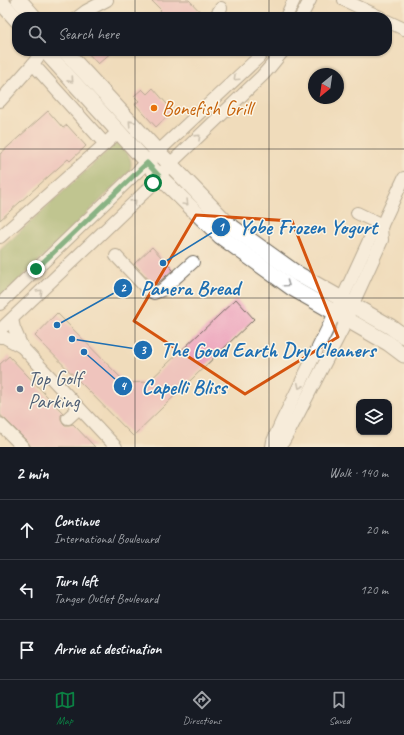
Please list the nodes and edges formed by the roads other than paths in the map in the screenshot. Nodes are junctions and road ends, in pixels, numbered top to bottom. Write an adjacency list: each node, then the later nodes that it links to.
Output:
1 (19, 0): 7 (main road)
2 (107, 0): 8 (street)
3 (294, 0): 9 (street)
4 (310, 0): 10 (street)
5 (344, 0): 11 (street)
6 (0, 1): 12 (main road)
7 (30, 12)
8 (85, 12)
9 (288, 12)
10 (304, 12)
11 (369, 12)
12 (12, 14)
13 (392, 23): 14 (street)
14 (404, 29)
15 (39, 56): 20 (street)
16 (48, 56): 22 (main road, one-way to 22)
17 (70, 56): 24 (main road, one-way to 17)
18 (260, 56): 24 (street, one-way to 24)
19 (279, 56): 26 (street, one-way to 19)
20 (33, 64): 21 (street); 23 (street)
21 (0, 101)
22 (118, 132): 23 (street); 25 (main road)
23 (105, 144): 32 (street)
24 (158, 152): 25 (street); 26 (main road)
25 (147, 163): 27 (main road); 36 (street)
26 (170, 164): 27 (street); 35 (main road)
27 (159, 176): 37 (main road, one-way to 37); 38 (street, one-way to 27)
28 (404, 178): 29 (street)
29 (399, 202): 31 (street)
30 (357, 213): 31 (street)
31 (382, 226): 35 (street)
32 (0, 237)
33 (116, 256): 34 (street)
34 (193, 262)
35 (347, 302): 37 (street); 40 (main road)
36 (0, 304): 38 (street)
37 (340, 316): 43 (main road); 47 (street)
38 (12, 319): 39 (street); 42 (street)
39 (0, 330)
40 (404, 336)
41 (0, 337): 42 (street)
42 (22, 348): 44 (street)
43 (404, 355)
44 (79, 408): 45 (street); 49 (street)
45 (68, 418)
46 (0, 424): 48 (street)
47 (286, 426): 50 (street); 51 (street)
48 (23, 447)
49 (116, 447)
50 (272, 447)
51 (280, 447)

